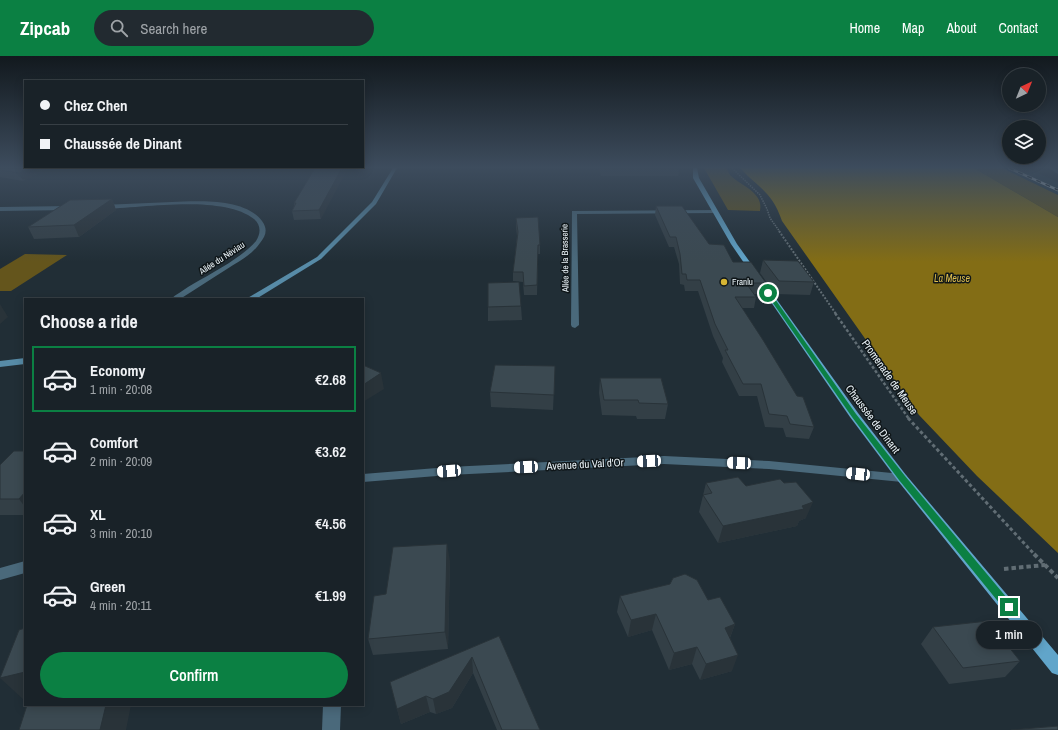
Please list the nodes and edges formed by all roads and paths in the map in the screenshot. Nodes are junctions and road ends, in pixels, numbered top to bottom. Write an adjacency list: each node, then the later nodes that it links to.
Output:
1 (376, 199): 9 (main road)
2 (708, 199): 7 (main road, Chaussée de Dinant)
3 (763, 199): 15 (path, Promenade de Meuse)
4 (97, 207): 8 (street, Allée du Néviau)
5 (74, 208): 6 (street)
6 (0, 209)
7 (715, 211): 10 (street, Allée de la Brasserie); 14 (main road, Chaussée de Dinant)
8 (177, 298)
9 (252, 298)
10 (575, 326)
11 (24, 362): 12 (main road)
12 (0, 364)
13 (364, 478): 14 (street, Avenue du Val d'Or)
14 (902, 478): 20 (main road, Chaussée de Dinant)
15 (1045, 565): 17 (path); 19 (path, Promenade de Meuse)
16 (24, 567): 18 (street)
17 (1023, 567)
18 (0, 574)
19 (1058, 578)
20 (1058, 667)
21 (332, 706): 22 (street)
22 (331, 730)

